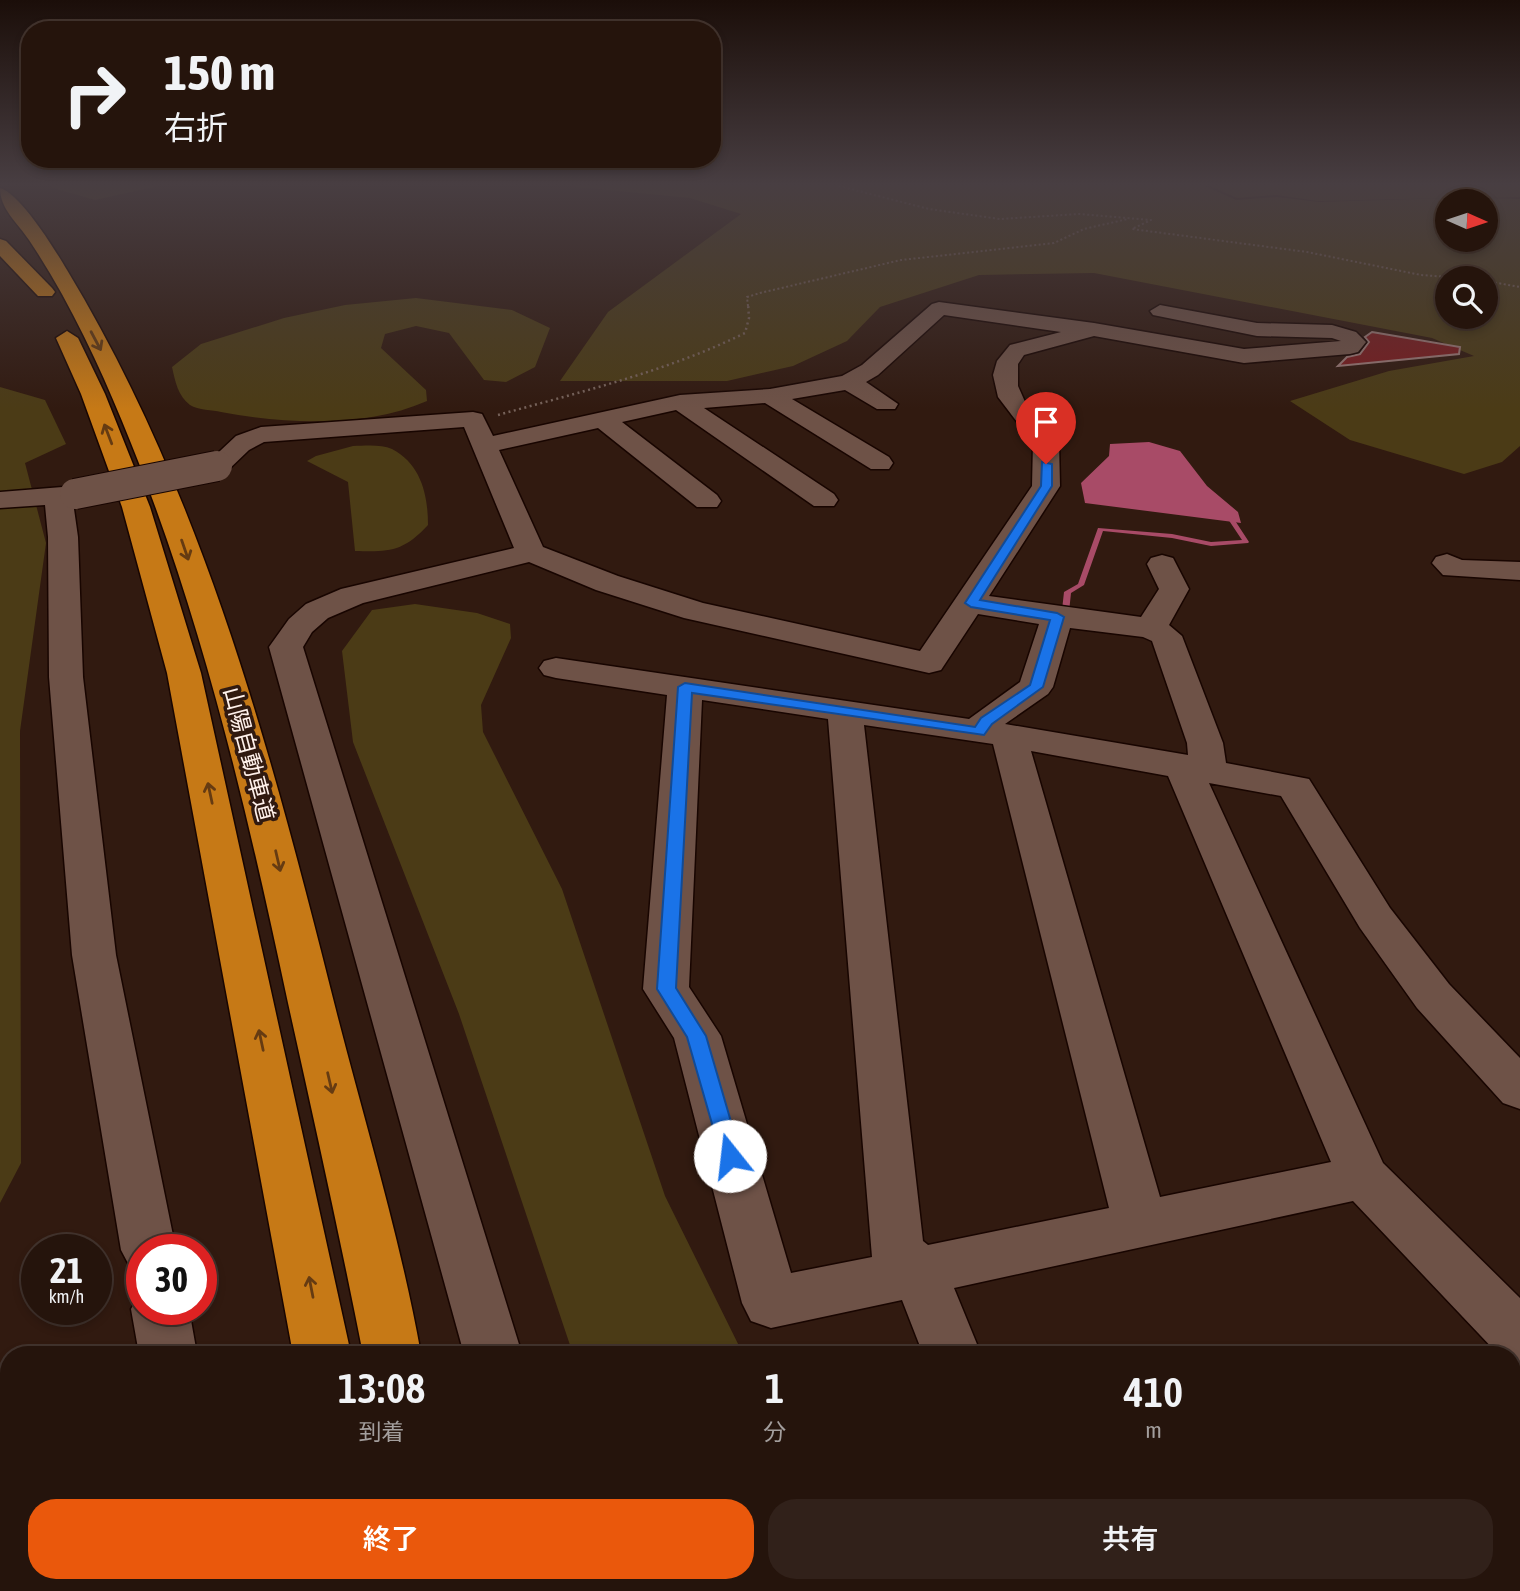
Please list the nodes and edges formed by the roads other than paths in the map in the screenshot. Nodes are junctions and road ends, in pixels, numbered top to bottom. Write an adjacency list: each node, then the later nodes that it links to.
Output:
1 (15, 260): 4 (highway)
2 (25, 260): 4 (highway, 山陽自動車道)
3 (52, 260): 39 (highway, 山陽自動車道, one-way to 39)
4 (45, 292): 38 (highway, 山陽自動車道, one-way to 4)
5 (1160, 311): 6 (street)
6 (1094, 329): 7 (street); 22 (street)
7 (849, 382): 8 (street); 10 (street)
8 (770, 396): 9 (street); 13 (street)
9 (680, 402): 11 (street); 16 (street)
10 (886, 404)
11 (602, 419): 12 (street); 17 (street)
12 (487, 445): 14 (street, bridge); 18 (street)
13 (880, 463)
14 (67, 496): 15 (street); 33 (street)
15 (0, 500)
16 (824, 500)
17 (707, 501)
18 (531, 553): 22 (street); 40 (street)
19 (1162, 564): 24 (street)
20 (1447, 564): 21 (street)
21 (1520, 571)
22 (971, 603): 23 (street)
23 (1057, 617): 24 (street); 28 (street)
24 (1151, 628): 29 (street)
25 (556, 668): 26 (street)
26 (685, 687): 27 (street); 34 (street)
27 (845, 712): 28 (street); 34 (street)
28 (994, 734): 29 (street); 32 (street)
29 (1195, 767): 30 (street); 31 (street)
30 (1520, 1090)
31 (1363, 1177): 32 (street); 36 (street)
32 (1140, 1223): 34 (street)
33 (146, 1234)
34 (919, 1272): 41 (street)
35 (163, 1325): 37 (street)
36 (1520, 1336)
37 (167, 1346)
38 (321, 1346)
39 (390, 1346)
40 (491, 1346)
41 (949, 1346)

